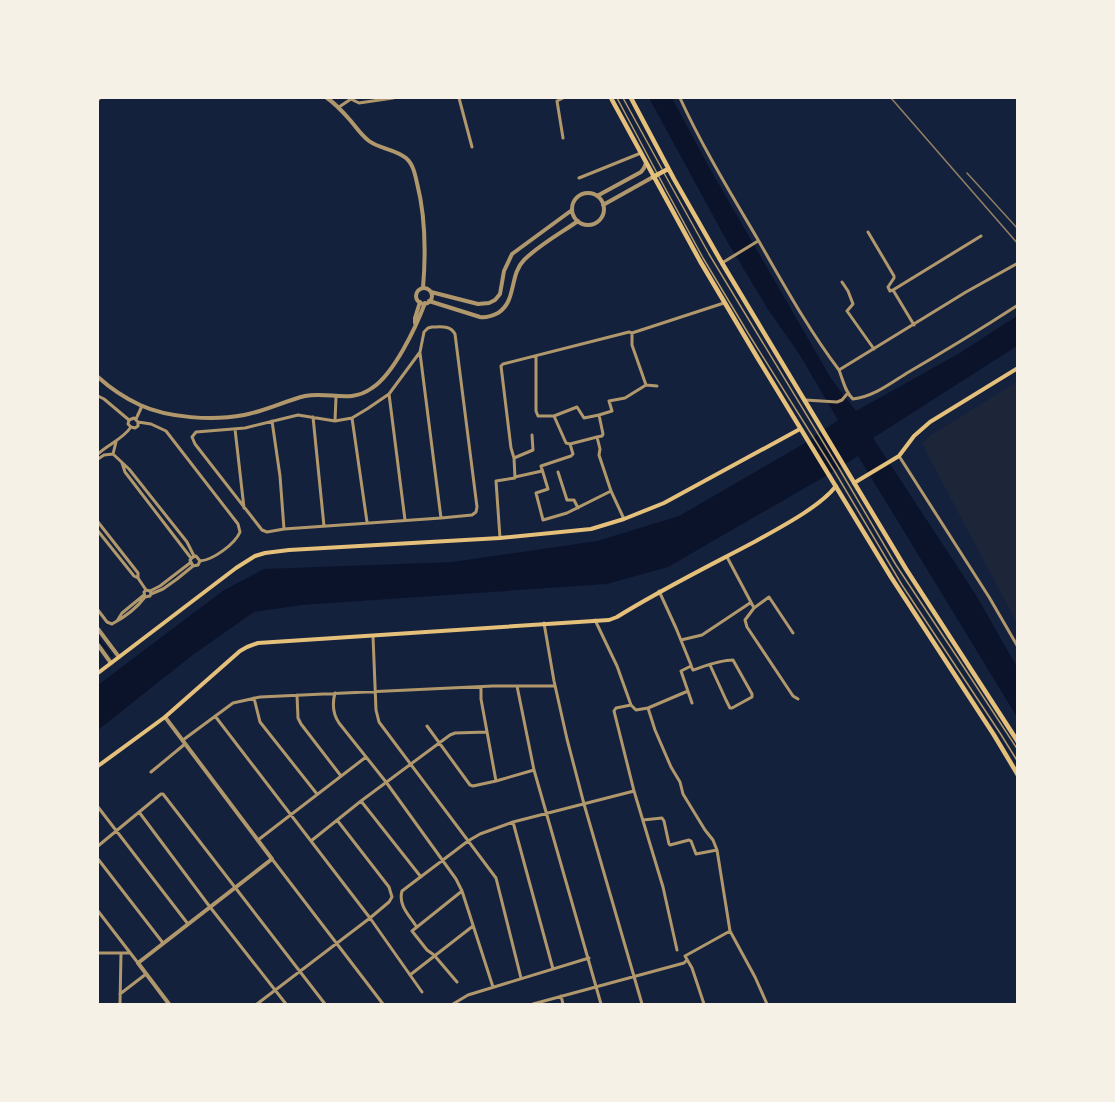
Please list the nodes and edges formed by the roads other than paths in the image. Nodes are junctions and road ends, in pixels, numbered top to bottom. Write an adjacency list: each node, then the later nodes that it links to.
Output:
1 (327, 98): 12 (street)
2 (351, 98): 11 (street); 12 (street)
3 (393, 98): 11 (street)
4 (459, 98): 14 (street)
5 (563, 98): 13 (street)
6 (611, 98): 15 (highway)
7 (617, 98): 18 (lane)
8 (623, 98): 17 (lane)
9 (631, 98): 17 (highway)
10 (680, 98): 26 (street)
11 (382, 99)
12 (339, 107): 30 (street)
13 (563, 138)
14 (472, 147)
15 (640, 153): 16 (highway); 19 (street)
16 (646, 163): 18 (highway); 20 (street)
17 (666, 170): 18 (highway); 27 (highway); 133 (lane)
18 (656, 176): 21 (street); 34 (highway); 65 (lane)
19 (579, 178)
20 (597, 196): 21 (street); 22 (street)
21 (603, 205): 23 (street)
22 (573, 210): 23 (street); 32 (street)
23 (578, 221): 33 (street)
24 (868, 232): 31 (street)
25 (981, 236): 31 (street)
26 (757, 242): 27 (street); 42 (street)
27 (722, 263): 50 (highway)
28 (1017, 263): 36 (street)
29 (842, 282): 38 (street)
30 (423, 288): 32 (street); 33 (street)
31 (892, 290): 36 (street)
32 (431, 292): 33 (street)
33 (424, 302): 49 (street)
34 (724, 303): 37 (street); 62 (highway)
35 (1017, 305): 47 (street)
36 (914, 325): 38 (street)
37 (632, 333): 40 (street); 44 (street)
38 (874, 349): 42 (street)
39 (420, 352): 46 (street); 83 (street); 83 (street)
40 (536, 356): 53 (street); 71 (street)
41 (1017, 368): 70 (main road)
42 (839, 370): 47 (street)
43 (98, 377): 51 (street)
44 (646, 385): 45 (street); 52 (street)
45 (657, 386)
46 (389, 394): 55 (street); 85 (street)
47 (847, 395): 50 (street)
48 (98, 396): 56 (street)
49 (336, 397): 51 (street); 59 (street)
50 (805, 400): 76 (highway)
51 (142, 406): 57 (street)
52 (599, 415): 53 (street); 64 (street)
53 (554, 416): 67 (street)
54 (313, 417): 58 (street); 59 (street); 88 (street)
55 (352, 418): 59 (street); 87 (street)
56 (129, 420): 57 (street); 60 (street)
57 (137, 420): 60 (street); 94 (street)
58 (272, 421): 61 (street); 89 (street)
59 (335, 421)
60 (131, 428): 66 (street)
61 (235, 429): 81 (street); 81 (street)
62 (800, 429): 65 (highway); 84 (main road)
63 (532, 435): 71 (street)
64 (597, 437): 67 (street); 78 (street)
65 (809, 437): 77 (highway); 135 (lane)
66 (116, 442): 68 (street); 69 (street)
67 (570, 444): 73 (street)
68 (98, 454)
69 (113, 454): 72 (street); 93 (street)
70 (899, 456): 76 (main road); 108 (street)
71 (514, 458): 75 (street)
72 (98, 459)
73 (542, 471): 75 (street); 82 (street)
74 (558, 472): 82 (street)
75 (515, 477): 91 (street)
76 (854, 483): 131 (highway)
77 (835, 485): 79 (highway); 80 (main road)
78 (611, 491): 82 (street); 84 (street)
79 (840, 493): 80 (main road); 140 (highway)
80 (827, 496): 92 (main road)
81 (244, 508): 89 (street)
82 (578, 508)
83 (441, 518): 85 (street)
84 (624, 519): 91 (main road)
85 (405, 520): 87 (street)
86 (98, 522): 95 (street)
87 (367, 522): 88 (street)
88 (324, 526): 89 (street)
89 (284, 529)
90 (98, 531): 95 (street)
91 (500, 538): 109 (main road)
92 (727, 557): 96 (main road); 98 (street)
93 (192, 561): 94 (street); 94 (street); 97 (street)
94 (200, 561)
95 (138, 578): 97 (street)
96 (659, 591): 101 (main road); 106 (street)
97 (149, 592): 100 (street)
98 (751, 603): 99 (street); 106 (street)
99 (754, 608): 104 (street); 122 (street)
100 (98, 610)
101 (595, 620): 102 (main road); 124 (street)
102 (544, 623): 105 (main road); 115 (street)
103 (98, 629): 109 (street)
104 (793, 633)
105 (373, 635): 117 (street); 127 (main road)
106 (681, 640): 112 (street)
107 (98, 645): 110 (street)
108 (1017, 647)
109 (119, 657): 110 (main road)
110 (111, 663): 113 (main road)
111 (710, 665): 111 (street); 112 (street)
112 (691, 666): 118 (street)
113 (98, 673)
114 (516, 686): 115 (street); 116 (street); 138 (street)
115 (555, 686): 147 (street)
116 (481, 687): 117 (street); 129 (street)
117 (376, 692): 119 (street); 136 (street)
118 (688, 692): 123 (street); 125 (street)
119 (335, 693): 120 (street); 134 (street)
120 (297, 695): 121 (street); 141 (street)
121 (254, 698): 126 (street); 145 (street)
122 (798, 699)
123 (692, 703)
124 (631, 705): 125 (street); 144 (street)
125 (648, 708): 161 (street)
126 (215, 716): 130 (street); 152 (street)
127 (165, 717): 130 (street); 137 (main road)
128 (427, 726): 132 (street)
129 (487, 732): 132 (street); 142 (street)
130 (184, 742): 139 (street); 157 (street)
131 (1017, 742)
132 (438, 743): 136 (street); 142 (street)
133 (1017, 750)
134 (366, 757): 141 (street); 143 (street)
135 (1017, 762)
136 (411, 764): 143 (street); 159 (street)
137 (98, 766)
138 (534, 770): 142 (street); 151 (street)
139 (151, 772)
140 (1017, 775)
141 (341, 776): 145 (street)
142 (496, 781)
143 (386, 782): 146 (street); 164 (street)
144 (634, 791): 147 (street); 154 (street)
145 (317, 794): 152 (street)
146 (361, 801): 153 (street); 165 (street)
147 (584, 804): 151 (street); 189 (street)
148 (98, 807): 150 (street)
149 (139, 812): 156 (street); 166 (street); 168 (street)
150 (99, 813): 156 (street)
151 (547, 813): 155 (street); 182 (street)
152 (291, 814): 157 (street); 158 (street)
153 (337, 820): 158 (street); 170 (street)
154 (643, 820): 161 (street); 177 (street)
155 (513, 822): 159 (street); 185 (street)
156 (116, 832): 160 (street); 171 (street)
157 (258, 840): 163 (street)
158 (311, 841): 170 (street)
159 (468, 841): 164 (street); 190 (street)
160 (98, 846)
161 (717, 850): 174 (street)
162 (98, 859): 175 (street)
163 (272, 859): 166 (street); 176 (street)
164 (442, 860): 165 (street); 167 (street)
165 (421, 877): 172 (street)
166 (235, 888): 168 (street); 186 (street)
167 (462, 891): 172 (street); 173 (street)
168 (210, 907): 171 (street); 194 (street)
169 (98, 911): 180 (street)
170 (370, 918): 176 (street); 188 (street)
171 (188, 924): 175 (street)
172 (416, 926): 181 (street)
173 (473, 926): 181 (street); 192 (street)
174 (730, 931): 183 (street); 210 (street)
175 (163, 943): 184 (street)
176 (337, 944): 186 (street); 203 (street)
177 (677, 950)
178 (98, 953): 179 (street)
179 (121, 953): 180 (street); 196 (street)
180 (130, 953): 184 (street)
181 (434, 956): 188 (street); 191 (street)
182 (588, 958): 185 (street); 193 (street)
183 (687, 960): 189 (street); 209 (street)
184 (138, 963): 187 (street)
185 (554, 969): 190 (street)
186 (300, 972): 194 (street); 202 (street)
187 (146, 974): 196 (street); 199 (street)
188 (410, 975): 195 (street)
189 (634, 977): 193 (street); 208 (street)
190 (521, 978): 192 (street)
191 (457, 982)
192 (493, 987): 204 (street)
193 (596, 987): 197 (street); 207 (street)
194 (276, 990): 200 (street); 201 (street)
195 (422, 992)
196 (120, 994): 198 (street)
197 (561, 996): 205 (street); 206 (street)
198 (120, 1005)
199 (169, 1005)
200 (257, 1005)
201 (286, 1005)
202 (325, 1005)
203 (383, 1005)
204 (453, 1005)
205 (533, 1005)
206 (563, 1005)
207 (601, 1005)
208 (642, 1005)
209 (704, 1005)
210 (767, 1005)

